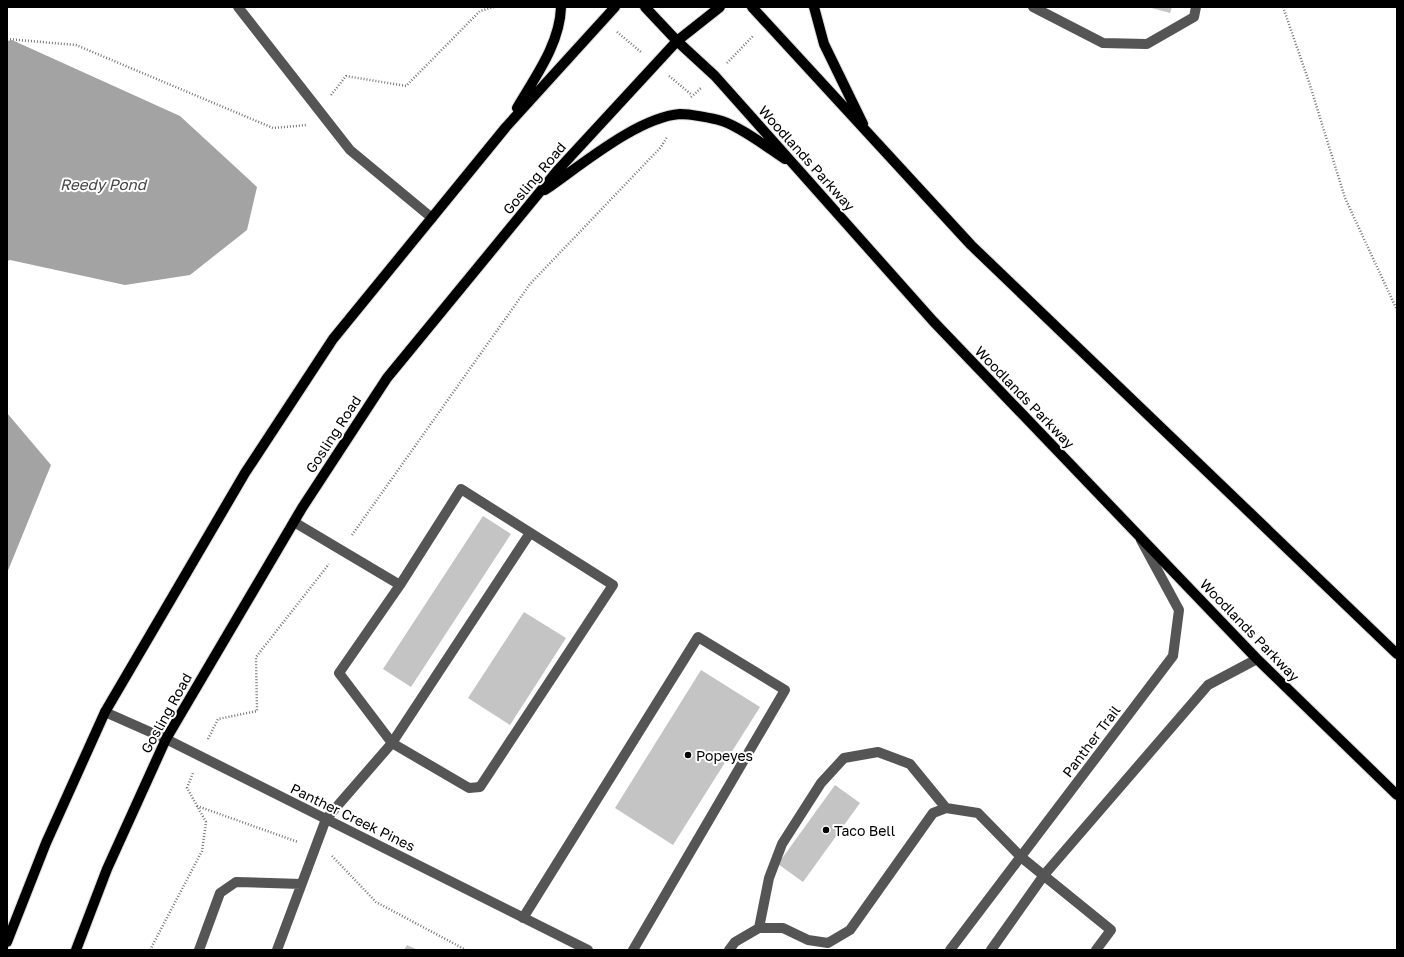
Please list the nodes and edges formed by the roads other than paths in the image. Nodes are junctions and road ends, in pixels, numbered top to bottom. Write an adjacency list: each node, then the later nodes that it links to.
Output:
1 (238, 7): 15 (street)
2 (561, 7): 11 (main road)
3 (615, 7): 11 (main road)
4 (645, 7): 10 (main road, Woodlands Parkway)
5 (720, 7): 10 (main road, Gosling Road)
6 (752, 7): 12 (main road)
7 (814, 7): 12 (main road)
8 (1033, 7): 9 (street)
9 (1196, 7)
10 (677, 41): 13 (main road, Woodlands Parkway); 14 (main road, Gosling Road)
11 (506, 128): 15 (main road)
12 (868, 133): 20 (main road)
13 (797, 168): 14 (main road); 18 (main road, Woodlands Parkway)
14 (536, 196): 16 (main road, Gosling Road)
15 (432, 218): 22 (main road)
16 (294, 522): 19 (street); 23 (main road, Gosling Road)
17 (530, 533): 19 (street); 24 (street); 24 (street)
18 (1137, 533): 21 (main road, Woodlands Parkway); 28 (street, Panther Trail)
19 (400, 585): 24 (street)
20 (1397, 654)
21 (1257, 659): 25 (main road, Woodlands Parkway); 29 (street)
22 (105, 712): 23 (street, Panther Creek Pines); 33 (main road)
23 (166, 739): 27 (street, Panther Creek Pines); 34 (main road, Gosling Road)
24 (392, 743): 27 (street)
25 (1397, 795)
26 (946, 808): 28 (street); 32 (street); 32 (street)
27 (326, 819): 30 (street); 31 (street, Panther Creek Pines)
28 (1021, 857): 29 (street); 40 (street, Panther Trail)
29 (1044, 875): 41 (street); 42 (street)
30 (301, 884): 35 (street); 36 (street)
31 (523, 918): 37 (street, Panther Creek Pines); 38 (street)
32 (759, 928): 39 (street)
33 (7, 942)
34 (76, 950)
35 (199, 950)
36 (277, 950)
37 (588, 950)
38 (633, 950)
39 (729, 950)
40 (950, 950)
41 (991, 950)
42 (1096, 950)

